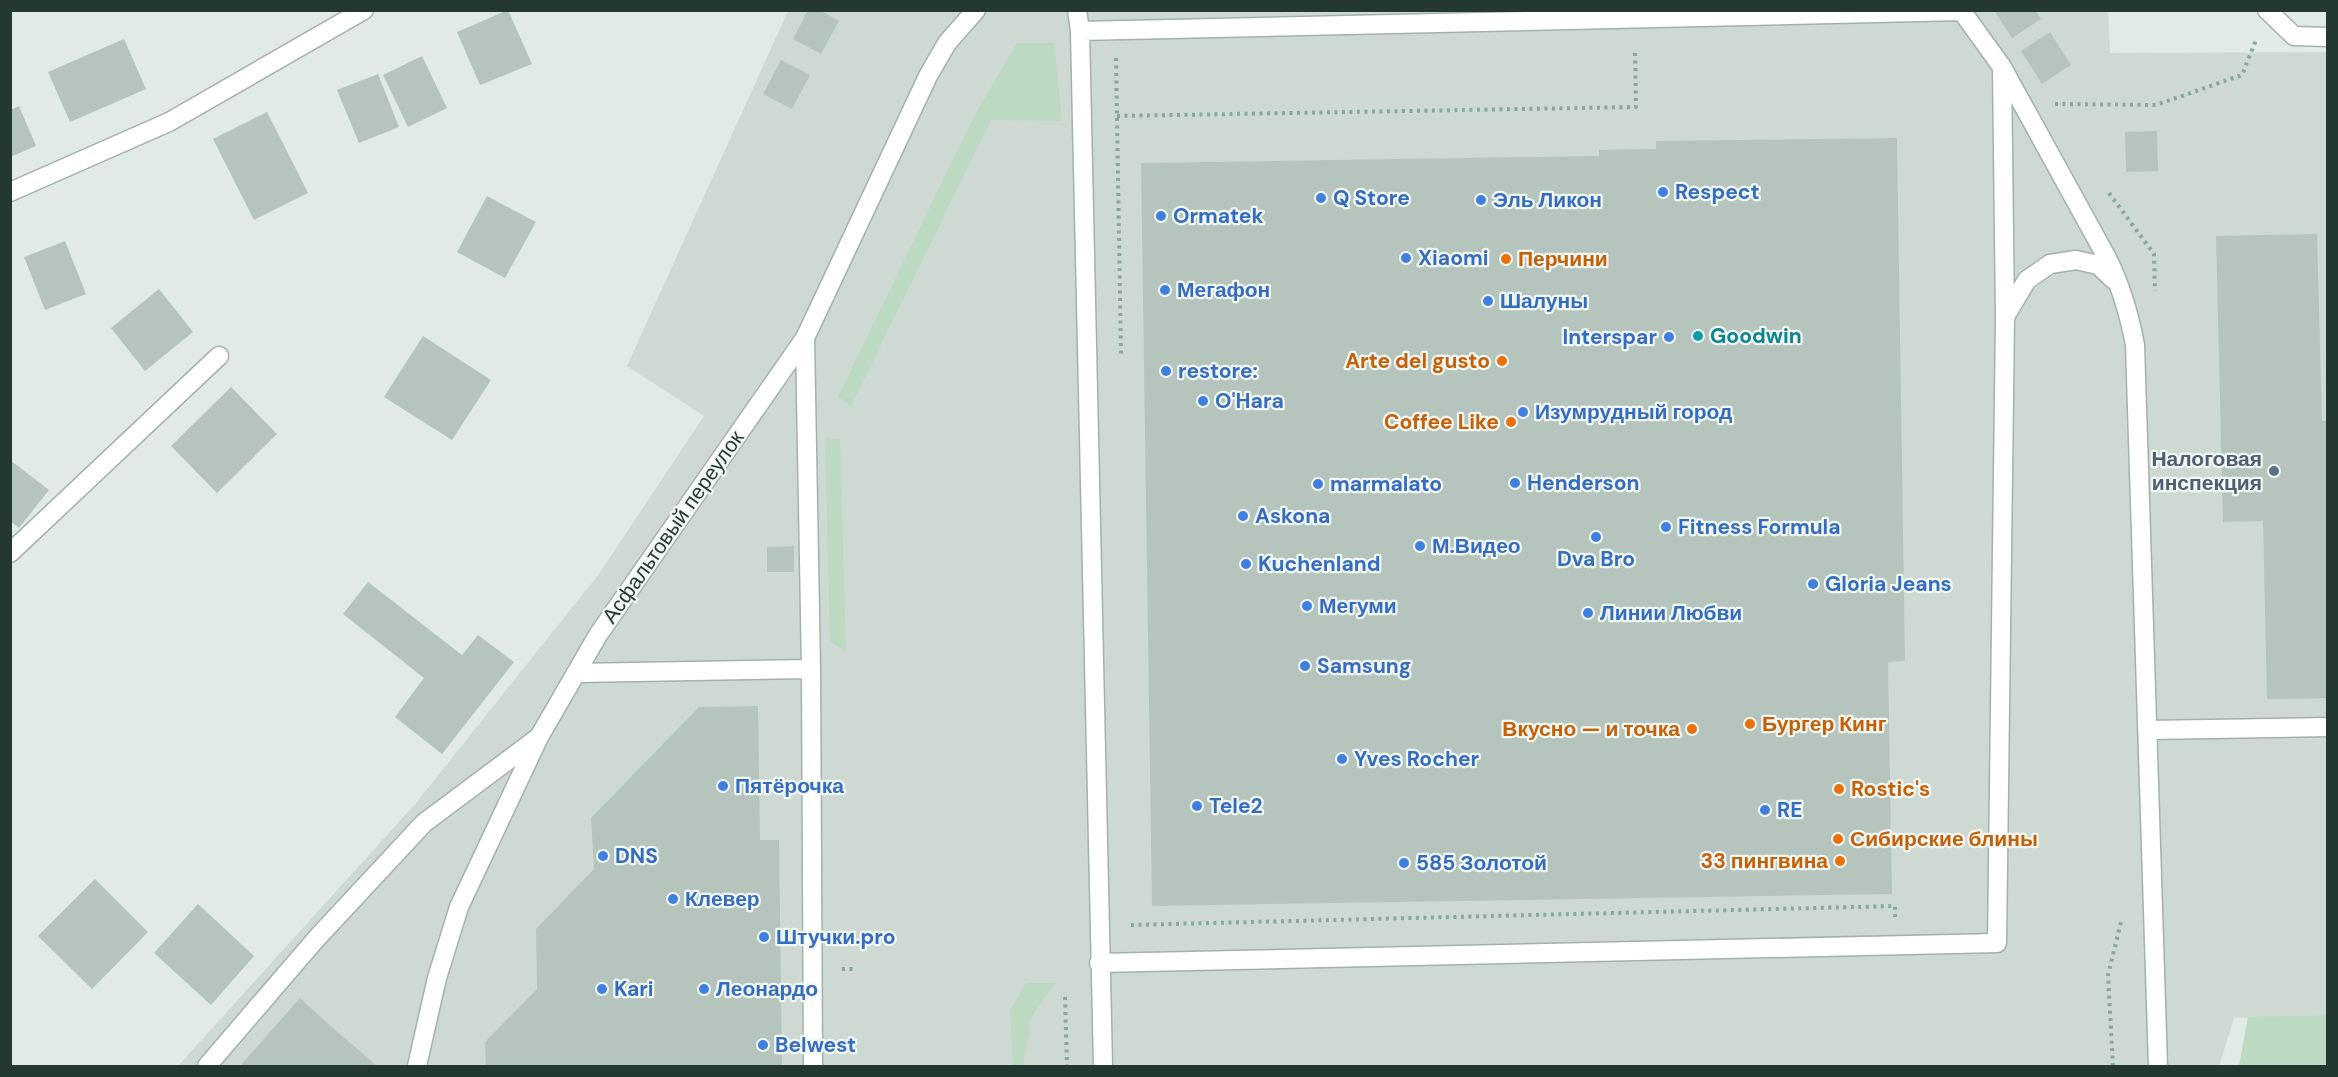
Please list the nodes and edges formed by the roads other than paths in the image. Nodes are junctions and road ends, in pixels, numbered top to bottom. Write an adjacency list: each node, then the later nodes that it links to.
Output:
1 (364, 10): 9 (street)
2 (976, 10): 12 (street, Асфальтовый переулок)
3 (1077, 10): 6 (street)
4 (1962, 11): 6 (street); 8 (street)
5 (2267, 11): 7 (street)
6 (1080, 31): 20 (street)
7 (2328, 37)
8 (2002, 67): 10 (street); 11 (street)
9 (10, 192)
10 (2121, 286): 11 (street); 18 (street)
11 (2005, 317): 20 (street)
12 (805, 338): 15 (street); 16 (street, Асфальтовый переулок)
13 (219, 356): 14 (street)
14 (10, 553)
15 (811, 669): 16 (street); 23 (street)
16 (576, 673): 19 (street, Асфальтовый переулок)
17 (2328, 727): 18 (street)
18 (2148, 730): 25 (street)
19 (538, 737): 21 (street); 22 (street, Асфальтовый переулок)
20 (1100, 963): 24 (street)
21 (207, 1066)
22 (417, 1066)
23 (813, 1066)
24 (1103, 1066)
25 (2158, 1066)

